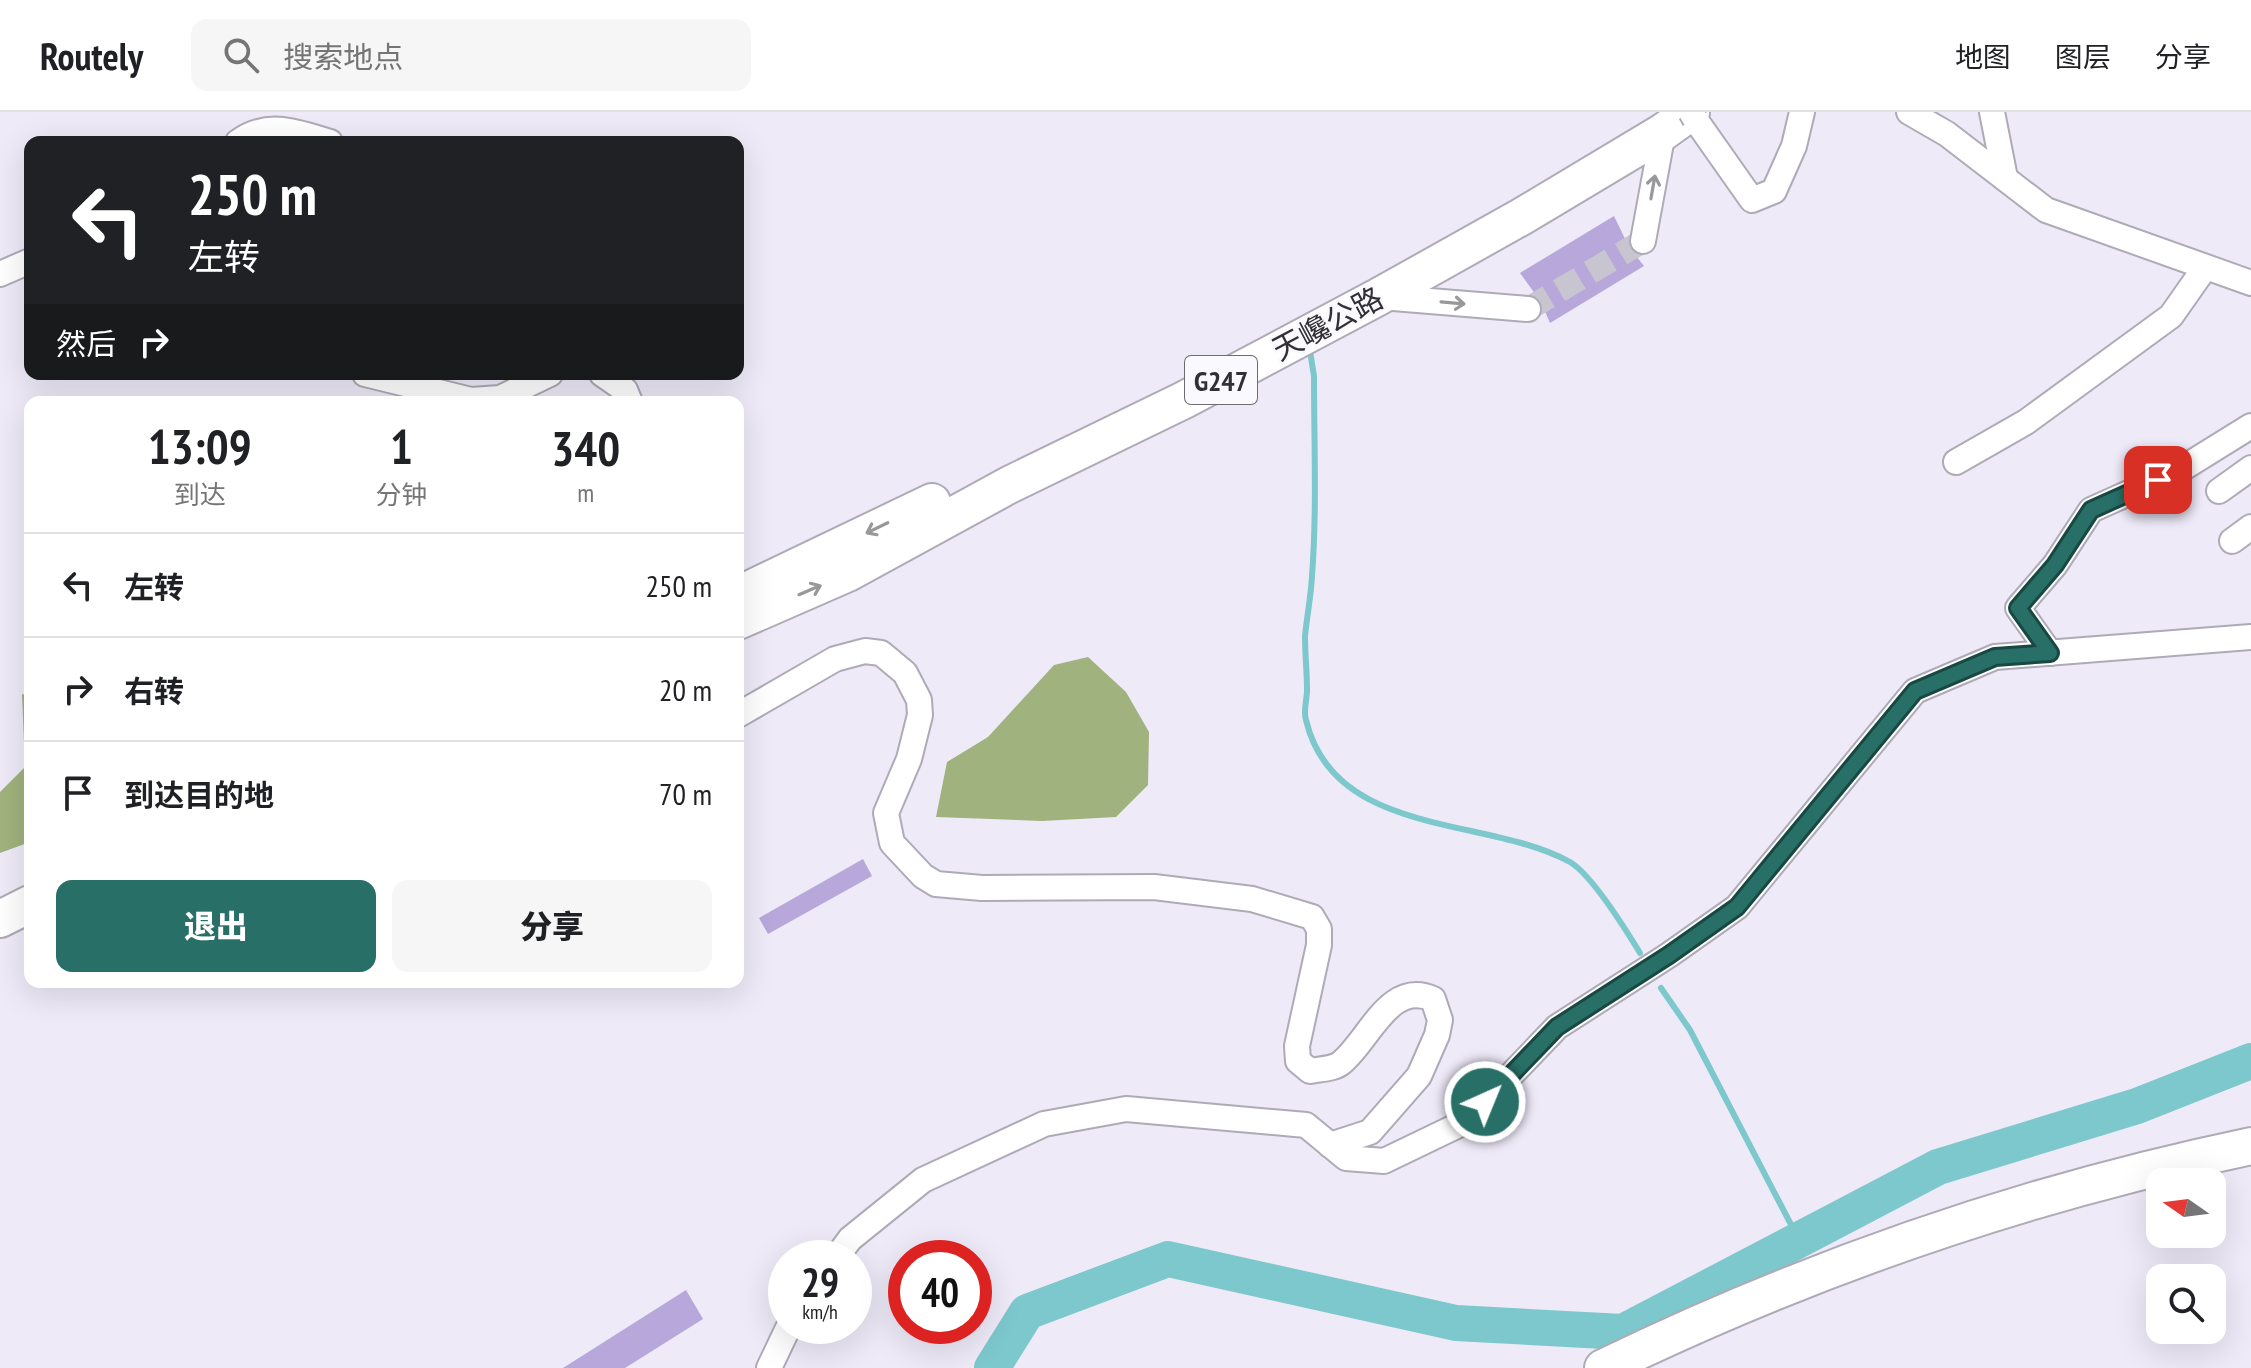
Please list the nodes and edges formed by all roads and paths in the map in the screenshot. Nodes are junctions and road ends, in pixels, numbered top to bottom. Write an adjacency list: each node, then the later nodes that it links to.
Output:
1 (1802, 112): 4 (street)
2 (1909, 112): 7 (street)
3 (1992, 112): 7 (street)
4 (1678, 119): 8 (street, one-way to 4); 13 (highway, 天巉公路 / G247); 25 (highway, 天巉公路 / G247, one-way to 25)
5 (247, 136): 6 (street)
6 (310, 136)
7 (2005, 178): 10 (street)
8 (1643, 241)
9 (24, 264): 11 (street)
10 (2204, 269): 12 (street); 22 (street)
11 (0, 274)
12 (2251, 283)
13 (1378, 297): 14 (street, one-way to 14); 26 (highway, 天巉公路 / G247, one-way to 13)
14 (1528, 309)
15 (389, 380): 18 (street)
16 (538, 380): 19 (street)
17 (611, 380): 20 (street)
18 (455, 396)
19 (504, 396)
20 (628, 396)
21 (2251, 426): 28 (street)
22 (1956, 462)
23 (2251, 468): 24 (street)
24 (2219, 491)
25 (744, 592)
26 (744, 618)
27 (2251, 637): 28 (street)
28 (2050, 653): 34 (street)
29 (744, 712): 34 (street)
30 (24, 907): 31 (highway)
31 (0, 919)
32 (24, 933): 33 (highway)
33 (0, 945)
34 (1330, 1145): 39 (street)
35 (2251, 1146): 42 (highway)
36 (2251, 1164): 37 (highway)
37 (2226, 1170)
38 (2146, 1189): 43 (highway)
39 (849, 1240)
40 (780, 1344): 41 (street)
41 (769, 1368)
42 (1603, 1368)
43 (1643, 1368)

